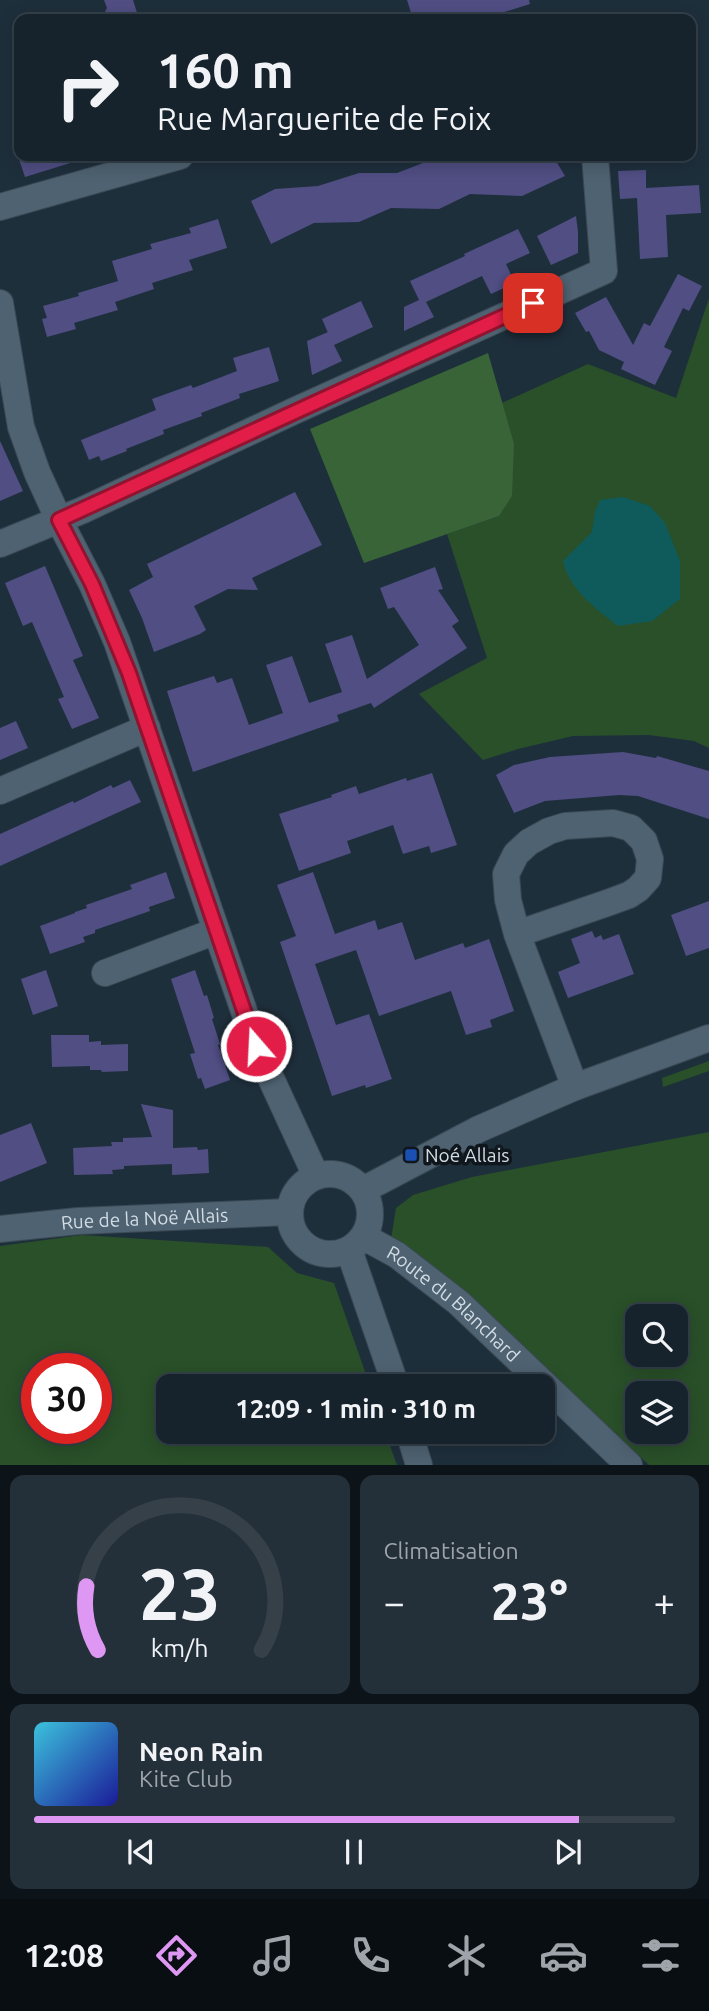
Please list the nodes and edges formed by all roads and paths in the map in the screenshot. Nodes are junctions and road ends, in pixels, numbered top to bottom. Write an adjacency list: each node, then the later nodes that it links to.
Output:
1 (162, 161): 3 (street)
2 (595, 161): 5 (street)
3 (0, 207)
4 (1, 317): 5 (street)
5 (59, 520): 6 (street); 7 (street)
6 (0, 544)
7 (147, 728): 8 (street); 9 (street)
8 (0, 791)
9 (216, 931): 11 (street); 14 (street)
10 (517, 934): 10 (street); 13 (street)
11 (105, 973)
12 (709, 1038): 13 (street)
13 (575, 1087): 15 (street)
14 (317, 1175): 15 (street); 16 (street)
15 (363, 1190): 18 (street)
16 (289, 1212): 17 (street, Rue de la Noë Allais); 18 (street)
17 (0, 1229)
18 (356, 1243): 19 (street); 22 (street, Route du Blanchard)
19 (393, 1374)
20 (413, 1444): 21 (street)
21 (419, 1465)
22 (629, 1465)

